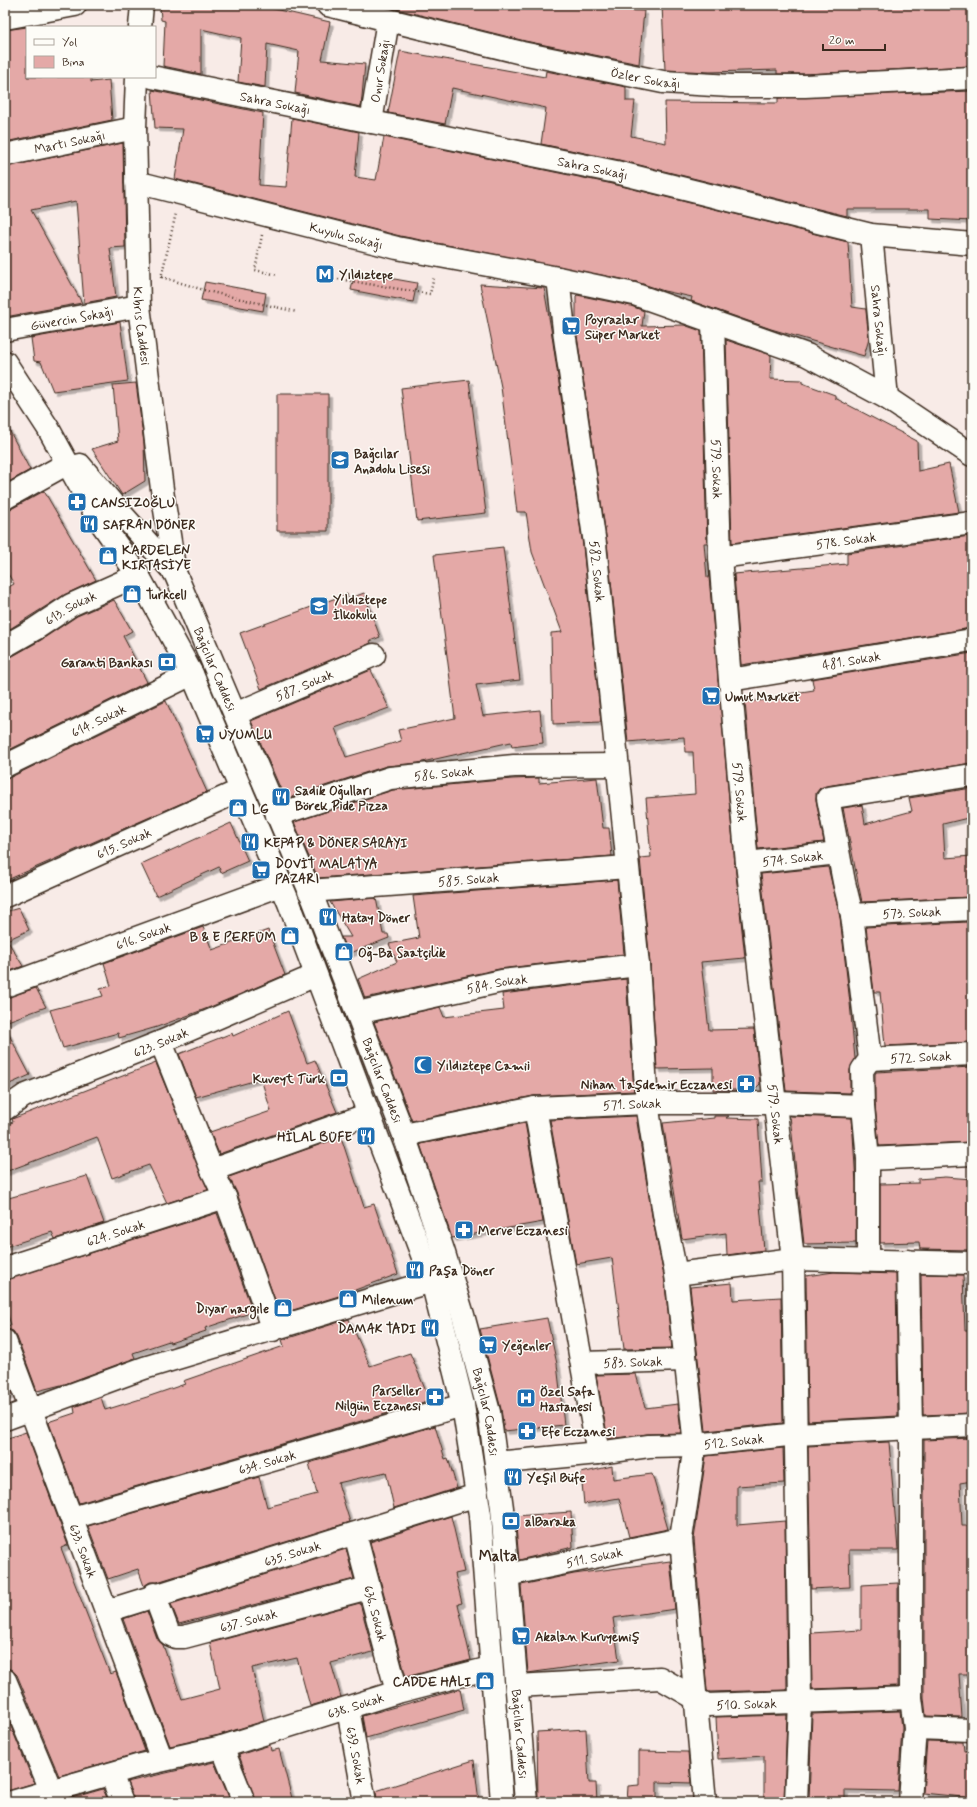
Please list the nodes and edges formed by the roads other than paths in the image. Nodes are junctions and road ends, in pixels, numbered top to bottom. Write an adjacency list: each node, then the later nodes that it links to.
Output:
1 (75, 5): 5 (street)
2 (142, 5): 7 (street)
3 (328, 5): 4 (street, Özler Sokağı)
4 (354, 8): 6 (street, Özler Sokağı)
5 (5, 18)
6 (388, 20): 10 (street, Özler Sokağı); 11 (street, Onur Sokağı)
7 (140, 26)
8 (137, 78): 12 (street, Kıbrıs Caddesi)
9 (156, 78): 11 (street, Sahra Sokağı)
10 (972, 78)
11 (371, 122): 15 (street, Sahra Sokağı)
12 (135, 128): 13 (street, Martı Sokağı); 14 (street, Kıbrıs Caddesi)
13 (5, 155)
14 (136, 182): 17 (street, Kuyulu Sokağı); 18 (street, Kıbrıs Caddesi)
15 (871, 235): 16 (street); 22 (street, Sahra Sokağı)
16 (972, 244)
17 (558, 278): 19 (street, Kuyulu Sokağı); 37 (street, 582. Sokak)
18 (139, 300): 20 (street, Güvercin Sokağı); 29 (street, Kıbrıs Caddesi)
19 (713, 322): 22 (street, Kuyulu Sokağı); 28 (street, 579. Sokak)
20 (5, 330)
21 (5, 362): 23 (street, Bağcılar Caddesi)
22 (887, 398): 24 (street, Kuyulu Sokağı)
23 (48, 428): 25 (street, Bağcılar Caddesi); 29 (street, Bağcılar Caddesi)
24 (972, 455)
25 (68, 463): 26 (street); 30 (street, Bağcılar Caddesi)
26 (5, 498)
27 (972, 523): 28 (street, 578. Sokak)
28 (720, 557): 35 (street, 579. Sokak)
29 (175, 573): 36 (street, Bağcılar Caddesi)
30 (138, 575): 32 (street, 613. Sokak); 34 (street, Bağcılar Caddesi)
31 (972, 640): 35 (street, 481. Sokak)
32 (5, 646)
33 (374, 655): 36 (street, 587. Sokak)
34 (192, 674): 38 (street, 614. Sokak); 40 (street, Bağcılar Caddesi)
35 (730, 680): 43 (street, 579. Sokak)
36 (235, 714): 41 (street, Bağcılar Caddesi)
37 (616, 765): 41 (street, 586. Sokak); 44 (street, 582. Sokak)
38 (5, 766)
39 (972, 775): 42 (street)
40 (241, 790): 45 (street, Bağcılar Caddesi); 47 (street, 615. Sokak)
41 (277, 815): 46 (street, Bağcılar Caddesi)
42 (838, 854): 43 (street, 574. Sokak); 49 (street)
43 (747, 863): 58 (street, 579. Sokak)
44 (627, 867): 46 (street, 585. Sokak); 50 (street, 582. Sokak)
45 (281, 885): 51 (street, Bağcılar Caddesi); 52 (street, 616. Sokak)
46 (310, 891): 53 (street, Bağcılar Caddesi)
47 (5, 896)
48 (972, 909): 49 (street, 573. Sokak)
49 (852, 914): 56 (street)
50 (638, 965): 53 (street, 584. Sokak); 57 (street, 582. Sokak)
51 (316, 975): 54 (street, 623. Sokak); 62 (street, Bağcılar Caddesi)
52 (5, 986)
53 (357, 1013): 63 (street, Bağcılar Caddesi)
54 (161, 1042): 61 (street, 623. Sokak); 66 (street)
55 (972, 1054): 56 (street, 572. Sokak)
56 (870, 1059): 59 (street)
57 (647, 1103): 58 (street, 571. Sokak); 60 (street, 571. Sokak); 73 (street, 582. Sokak)
58 (775, 1103): 59 (street, 571. Sokak); 68 (street, 579. Sokak)
59 (863, 1106): 65 (street)
60 (535, 1108): 63 (street, 571. Sokak); 78 (street)
61 (5, 1109)
62 (369, 1114): 66 (street); 74 (street, Bağcılar Caddesi)
63 (404, 1135): 87 (street, Bağcılar Caddesi)
64 (972, 1154): 65 (street)
65 (868, 1159): 69 (street)
66 (212, 1170): 67 (street)
67 (226, 1197): 72 (street, 624. Sokak); 75 (street)
68 (793, 1259): 69 (street); 73 (street); 84 (street, 579. Sokak)
69 (868, 1260): 70 (street)
70 (908, 1261): 71 (street); 83 (street)
71 (972, 1263)
72 (5, 1268)
73 (676, 1274): 77 (street, 582. Sokak)
74 (432, 1281): 75 (street); 79 (street, Bağcılar Caddesi)
75 (273, 1330): 80 (street)
76 (5, 1341): 80 (street, 633. Sokak)
77 (685, 1360): 78 (street, 583. Sokak); 85 (street, 582. Sokak)
78 (582, 1363): 86 (street)
79 (463, 1404): 88 (street, Bağcılar Caddesi); 89 (street, 634. Sokak)
80 (32, 1409): 81 (street); 89 (street, 633. Sokak)
81 (5, 1419)
82 (972, 1424): 83 (street, 512. Sokak)
83 (911, 1428): 84 (street, 512. Sokak); 100 (street)
84 (797, 1434): 85 (street, 512. Sokak); 102 (street, 579. Sokak)
85 (695, 1444): 86 (street, 512. Sokak); 91 (street, 582. Sokak)
86 (598, 1453): 87 (street, 512. Sokak)
87 (496, 1462): 92 (street, Bağcılar Caddesi)
88 (477, 1495): 90 (street, 635. Sokak); 96 (street, Bağcılar Caddesi)
89 (72, 1518): 95 (street, 633. Sokak)
90 (355, 1534): 93 (street, 636. Sokak); 94 (street, 635. Sokak)
91 (681, 1539): 92 (street, 511. Sokak); 101 (street, 582. Sokak)
92 (508, 1575): 98 (street, Bağcılar Caddesi)
93 (368, 1588): 94 (street, 637. Sokak); 99 (street, 636. Sokak)
94 (154, 1594): 95 (street, 635. Sokak)
95 (107, 1610): 107 (street, 633. Sokak)
96 (490, 1668): 99 (street, 638. Sokak); 114 (street, Bağcılar Caddesi)
97 (5, 1680): 109 (street)
98 (517, 1686): 101 (street, 510. Sokak); 115 (street, Bağcılar Caddesi)
99 (397, 1692): 103 (street, 638. Sokak)
100 (911, 1698): 102 (street, 510. Sokak); 104 (street)
101 (697, 1700): 102 (street, 510. Sokak); 116 (street, 582. Sokak)
102 (800, 1701): 117 (street, 579. Sokak)
103 (348, 1709): 106 (street, 638. Sokak); 113 (street, 639. Sokak)
104 (914, 1728): 105 (street); 118 (street)
105 (972, 1730)
106 (222, 1747): 107 (street, 638. Sokak); 112 (street)
107 (162, 1760): 108 (street, 638. Sokak)
108 (111, 1774): 109 (street, 638. Sokak); 111 (street)
109 (51, 1790): 110 (street, 638. Sokak)
110 (12, 1802)
111 (122, 1802)
112 (244, 1802)
113 (365, 1802)
114 (502, 1802)
115 (526, 1802)
116 (705, 1802)
117 (796, 1802)
118 (910, 1802)

